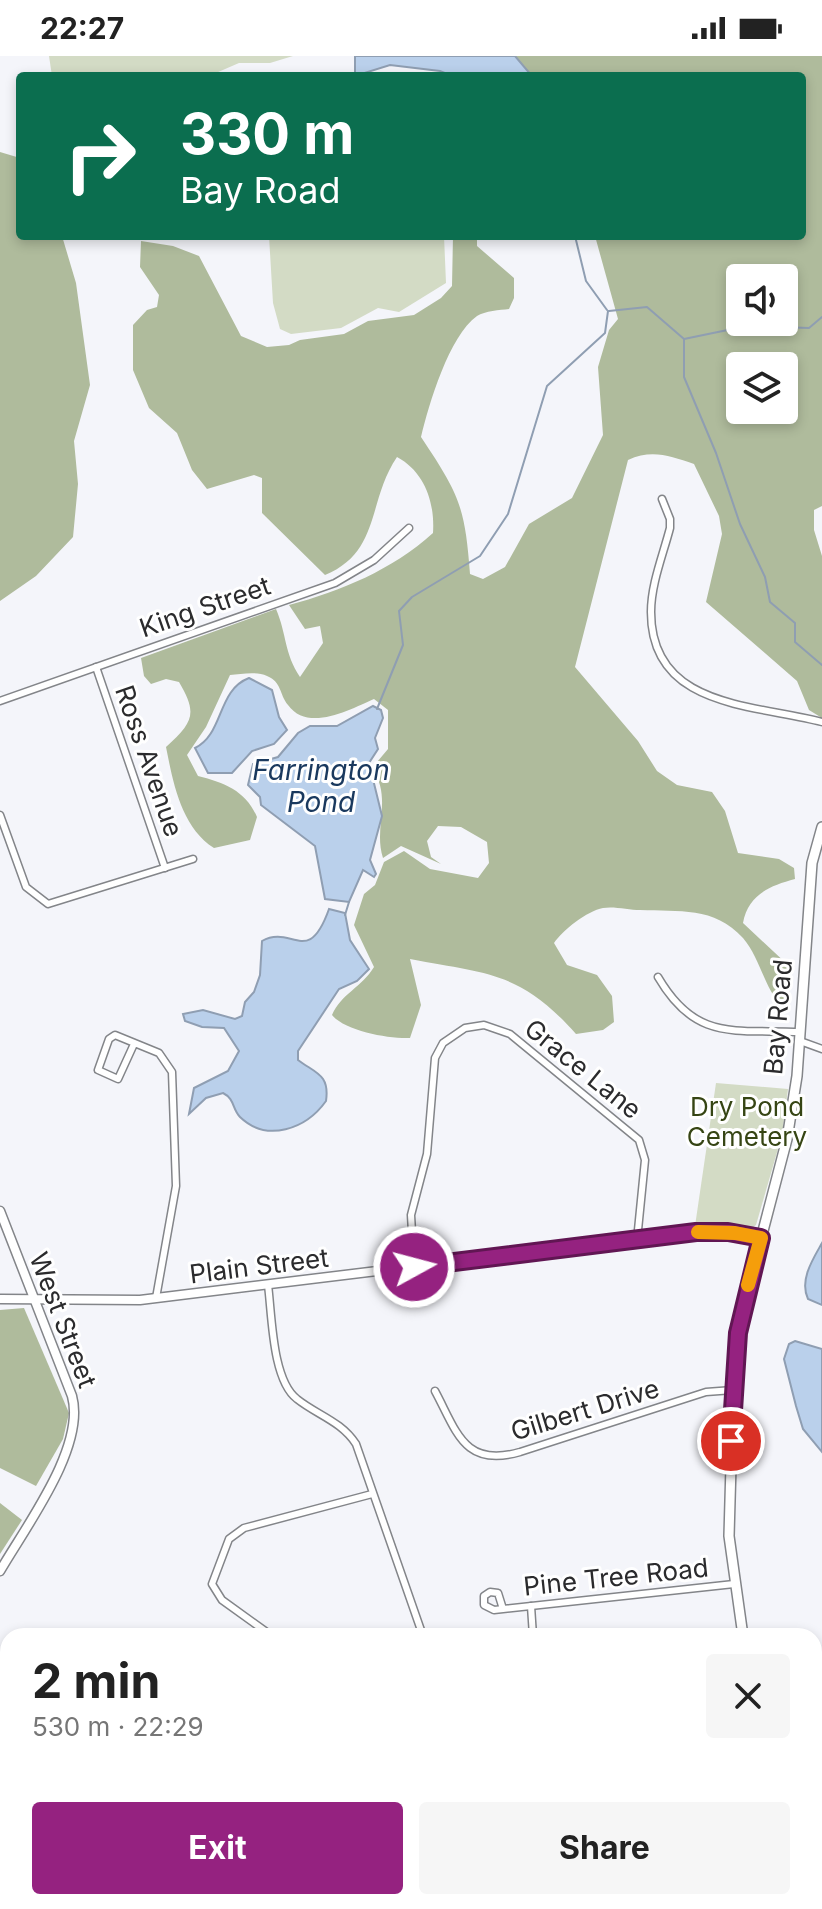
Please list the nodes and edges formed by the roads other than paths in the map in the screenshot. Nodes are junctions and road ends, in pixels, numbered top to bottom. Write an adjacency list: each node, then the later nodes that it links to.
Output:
1 (662, 499): 5 (street)
2 (409, 528): 3 (street, King Street)
3 (96, 667): 4 (street, King Street); 9 (street, Ross Avenue)
4 (0, 701)
5 (822, 722)
6 (0, 815): 9 (street)
7 (822, 827): 11 (main road, Bay Road)
8 (193, 859): 9 (street)
9 (165, 868)
10 (658, 977): 11 (street)
11 (800, 1036): 13 (street); 15 (main road, Bay Road)
12 (134, 1044): 12 (street); 20 (street)
13 (822, 1049)
14 (0, 1211): 19 (street, West Street)
15 (761, 1238): 16 (street, Plain Street); 22 (main road, Bay Road)
16 (637, 1240): 17 (street, Plain Street); 17 (street, Grace Lane)
17 (414, 1267): 18 (street, Plain Street)
18 (268, 1285): 20 (street, Plain Street); 24 (street)
19 (34, 1297): 20 (street, Plain Street); 21 (street, Plain Street); 25 (street, West Street)
20 (156, 1298)
21 (0, 1299)
22 (733, 1390): 23 (street, Gilbert Drive); 26 (main road, Bay Road)
23 (435, 1391)
24 (372, 1494): 29 (street); 30 (street)
25 (0, 1571)
26 (734, 1584): 27 (street, Pine Tree Road); 32 (main road, Bay Road)
27 (531, 1606): 28 (street, Pine Tree Road); 31 (street)
28 (503, 1609)
29 (261, 1628)
30 (420, 1628)
31 (532, 1628)
32 (742, 1628)

